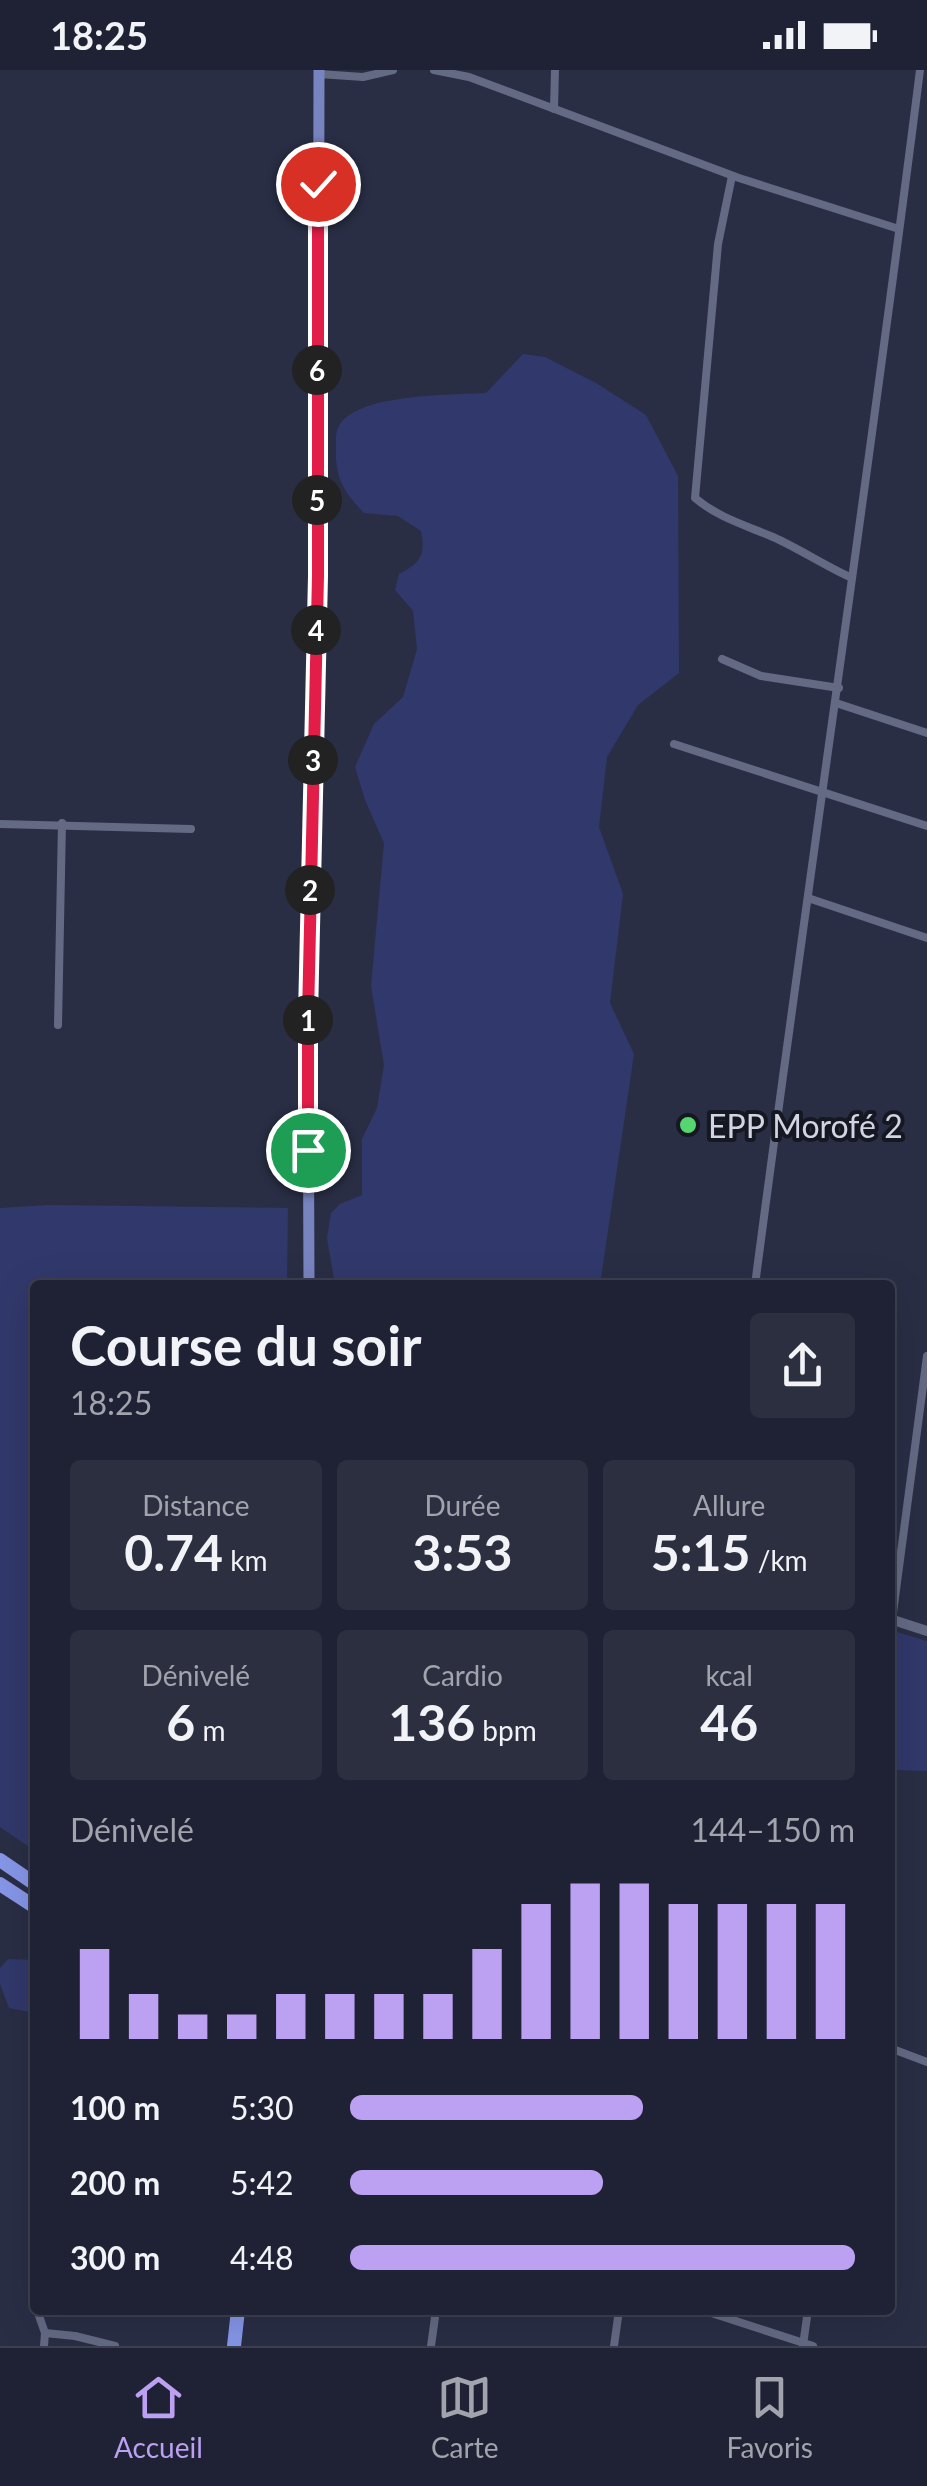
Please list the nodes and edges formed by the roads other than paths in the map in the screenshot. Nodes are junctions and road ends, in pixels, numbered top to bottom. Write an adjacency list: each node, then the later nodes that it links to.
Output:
1 (393, 70): 5 (street)
2 (434, 70): 6 (street)
3 (554, 70): 6 (street)
4 (920, 70): 7 (street)
5 (319, 72): 25 (main road)
6 (554, 109): 9 (street)
7 (914, 116): 8 (street); 10 (street)
8 (927, 120)
9 (732, 176): 10 (street); 11 (street)
10 (899, 230): 11 (street)
11 (852, 578): 13 (street)
12 (722, 659): 13 (street)
13 (839, 688): 14 (street)
14 (836, 703): 15 (street); 17 (street)
15 (927, 733)
16 (674, 744): 17 (street)
17 (823, 794): 20 (street); 22 (street)
18 (62, 823): 19 (street); 21 (street); 24 (street)
19 (0, 824)
20 (927, 826)
21 (191, 828)
22 (808, 898): 23 (street); 26 (street)
23 (927, 938)
24 (58, 1025)
25 (309, 1280)
26 (756, 1280)
27 (927, 1356): 28 (street)
28 (922, 1432): 29 (street)
29 (895, 1596)
30 (895, 1621): 31 (street)
31 (927, 1632)
32 (0, 1860): 33 (highway)
33 (30, 1881)
34 (0, 1884): 35 (highway)
35 (30, 1905)
36 (895, 2050): 37 (street)
37 (927, 2062)
38 (39, 2315): 44 (street)
39 (237, 2315): 48 (highway)
40 (435, 2315): 49 (street)
41 (618, 2315): 50 (street)
42 (717, 2315): 45 (street)
43 (807, 2315): 45 (street)
44 (45, 2333): 46 (street); 47 (street)
45 (803, 2344): 51 (street)
46 (44, 2346)
47 (115, 2346)
48 (234, 2346)
49 (431, 2346)
50 (614, 2346)
51 (813, 2346)

